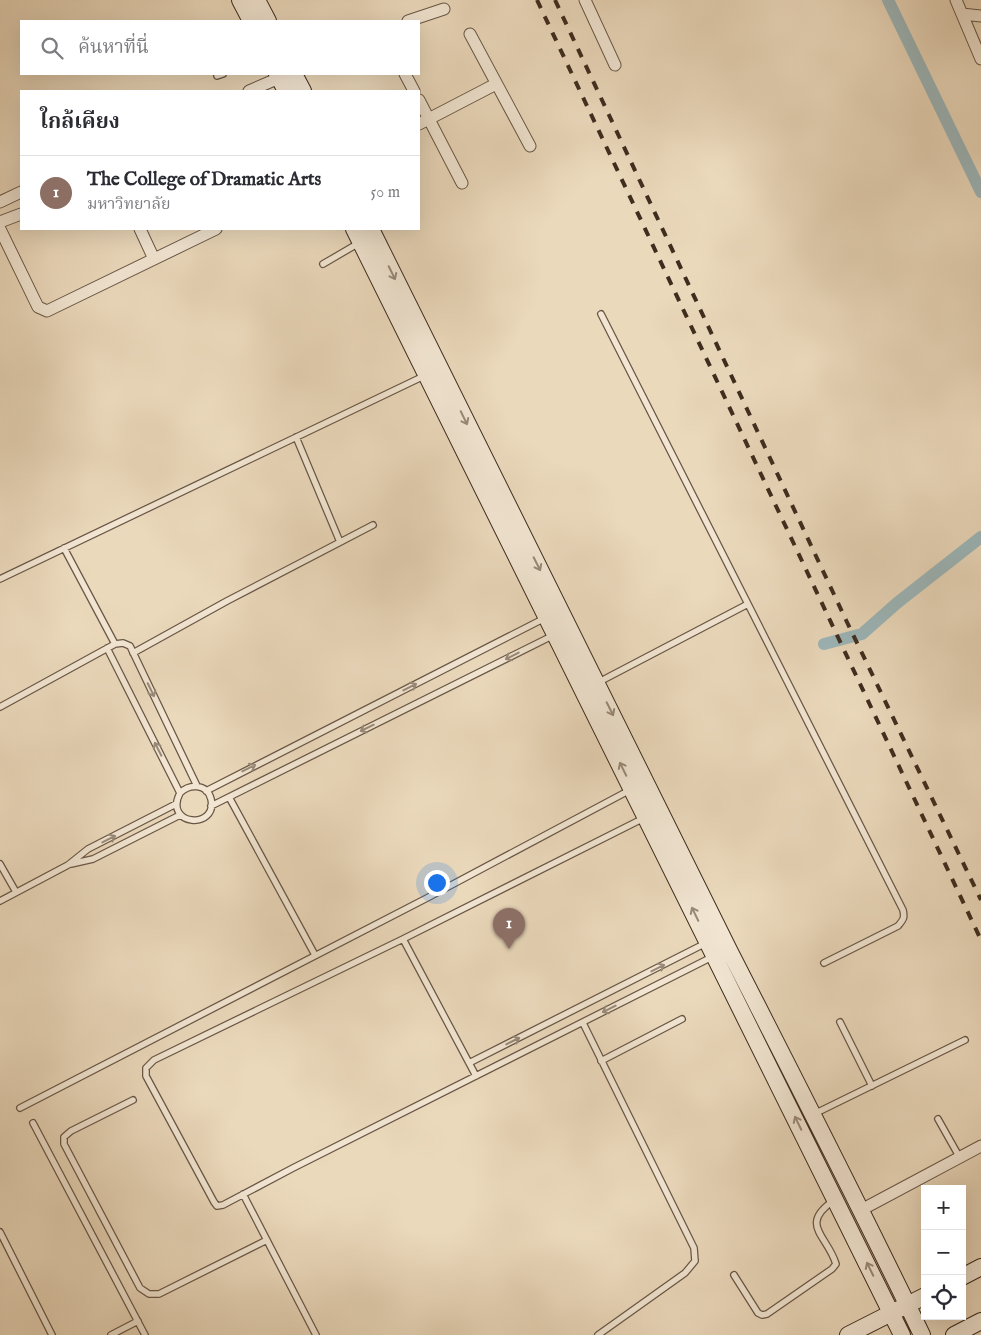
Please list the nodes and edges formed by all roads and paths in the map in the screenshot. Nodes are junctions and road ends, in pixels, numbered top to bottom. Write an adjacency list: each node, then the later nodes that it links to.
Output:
1 (240, 0): 8 (main road)
2 (585, 0): 13 (street)
3 (956, 0): 6 (street)
4 (261, 1): 9 (main road)
5 (444, 9): 10 (street)
6 (962, 14): 7 (street); 12 (street)
7 (981, 16)
8 (250, 20)
9 (268, 20)
10 (411, 20)
11 (470, 34): 16 (street)
12 (981, 59)
13 (615, 65)
14 (406, 75): 19 (street)
15 (284, 79): 17 (street); 18 (main road)
16 (496, 84): 21 (street); 22 (street)
17 (252, 90)
18 (301, 90)
19 (413, 90)
20 (420, 104): 21 (street)
21 (424, 122): 23 (street)
22 (530, 146)
23 (462, 183)
24 (20, 192): 25 (street)
25 (0, 202)
26 (20, 214): 27 (street)
27 (0, 222)
28 (0, 229): 32 (street)
29 (140, 230): 32 (street)
30 (214, 230): 32 (street)
31 (362, 233): 33 (lane); 35 (main road); 42 (main road, one-way to 42)
32 (154, 259)
33 (322, 264)
34 (601, 314): 41 (lane)
35 (426, 375): 36 (lane); 42 (main road)
36 (296, 437): 38 (lane); 39 (lane)
37 (372, 525): 38 (lane)
38 (340, 542): 46 (lane)
39 (64, 548): 40 (lane); 44 (lane)
40 (0, 579)
41 (748, 604): 47 (lane); 65 (lane)
42 (553, 613): 43 (main road); 51 (lane, one-way to 42)
43 (562, 631): 47 (main road); 50 (main road, one-way to 43); 53 (lane, one-way to 53)
44 (115, 644): 45 (lane); 46 (lane)
45 (107, 648): 48 (lane); 52 (lane, one-way to 45)
46 (131, 650): 49 (lane, one-way to 49)
47 (597, 683): 63 (main road, one-way to 63)
48 (0, 707)
49 (197, 786): 51 (lane); 52 (lane)
50 (632, 788): 57 (main road); 64 (lane)
51 (206, 790): 55 (lane)
52 (180, 793): 54 (lane)
53 (228, 797): 55 (lane); 64 (lane)
54 (176, 804): 56 (lane); 59 (lane, one-way to 54)
55 (211, 806): 56 (lane)
56 (180, 815): 59 (lane)
57 (646, 816): 62 (lane); 63 (main road, one-way to 57)
58 (0, 864): 60 (lane)
59 (68, 865): 60 (lane)
60 (16, 892): 61 (lane)
61 (0, 901)
62 (402, 939): 71 (lane); 81 (lane)
63 (718, 952): 68 (lane, one-way to 68); 71 (lane, one-way to 63); 76 (main road); 82 (main road, one-way to 63)
64 (315, 956): 75 (lane)
65 (824, 963)
66 (682, 1019): 70 (lane)
67 (840, 1022): 73 (lane)
68 (583, 1023): 70 (lane); 72 (lane)
69 (965, 1040): 73 (lane)
70 (602, 1061): 98 (lane)
71 (469, 1063): 72 (lane)
72 (476, 1076): 81 (lane)
73 (872, 1086): 76 (lane)
74 (133, 1100): 85 (lane)
75 (20, 1108)
76 (814, 1114): 83 (main road)
77 (938, 1119): 80 (lane)
78 (32, 1123): 92 (lane)
79 (981, 1146): 80 (street)
80 (960, 1158): 83 (street)
81 (243, 1194): 85 (lane)
82 (836, 1199): 87 (lane); 91 (main road, one-way to 82)
83 (861, 1210): 90 (main road)
84 (0, 1232): 94 (lane)
85 (267, 1240): 97 (lane)
86 (981, 1268): 88 (main road)
87 (734, 1275)
88 (966, 1275)
89 (921, 1298): 90 (main road)
90 (907, 1304): 91 (main road); 101 (main road)
91 (891, 1312): 99 (main road); 100 (main road)
92 (138, 1321): 95 (lane); 96 (lane)
93 (981, 1321): 102 (main road)
94 (52, 1335)
95 (111, 1335)
96 (145, 1335)
97 (316, 1335)
98 (598, 1335)
99 (848, 1335)
100 (902, 1335)
101 (922, 1335)
102 (954, 1335)

